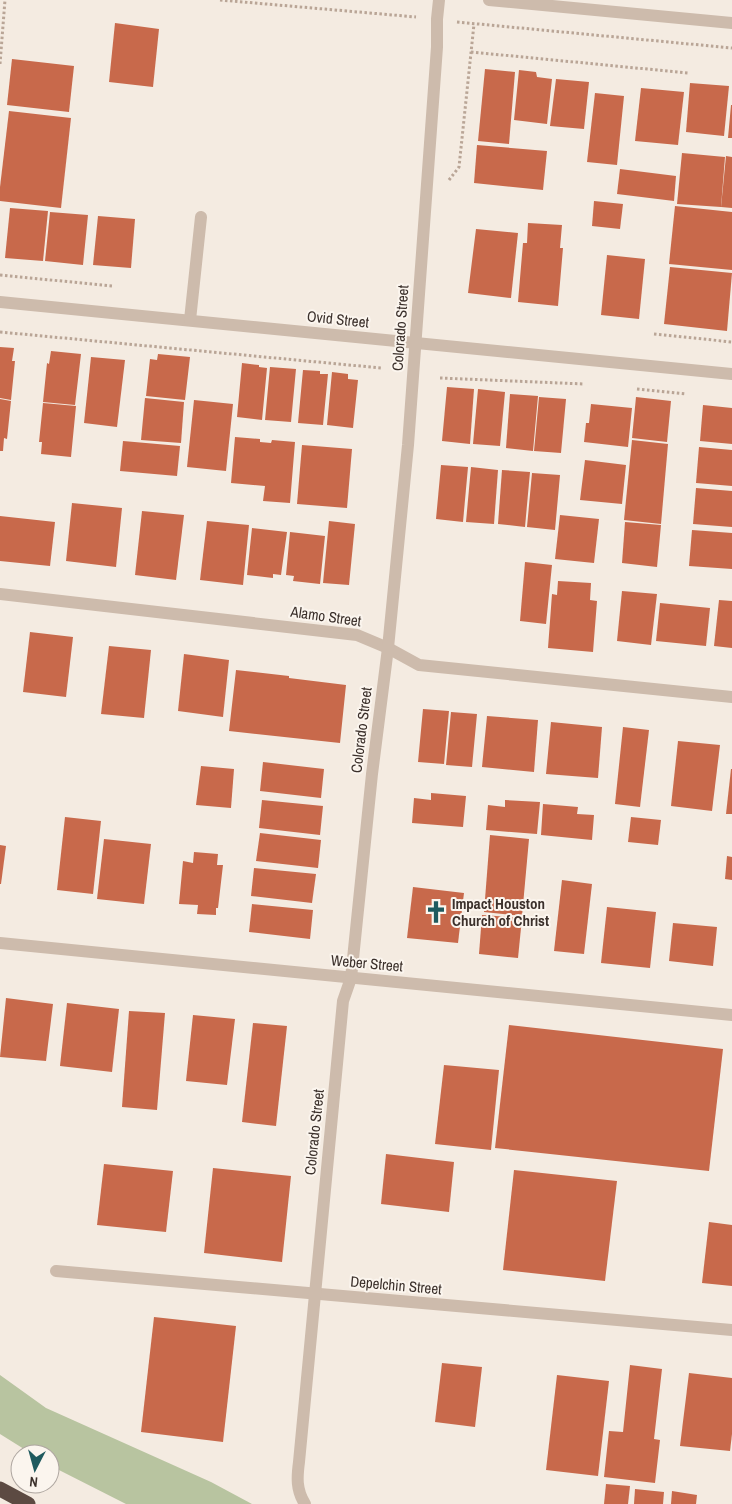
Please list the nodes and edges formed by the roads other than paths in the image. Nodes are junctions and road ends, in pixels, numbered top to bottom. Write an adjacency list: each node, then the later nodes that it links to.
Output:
1 (439, 0): 7 (street, Colorado Street)
2 (489, 0): 3 (street)
3 (732, 23)
4 (201, 217): 6 (street)
5 (0, 302): 6 (street, Ovid Street)
6 (190, 320): 7 (street, Ovid Street)
7 (415, 343): 8 (street, Ovid Street); 10 (street, Colorado Street)
8 (732, 374)
9 (0, 594): 10 (street, Alamo Street)
10 (388, 648): 11 (street, Alamo Street); 13 (street, Colorado Street)
11 (732, 697)
12 (0, 943): 13 (street, Weber Street)
13 (351, 978): 14 (street, Weber Street); 16 (street, Colorado Street)
14 (732, 1015)
15 (56, 1271): 16 (street, Depelchin Street)
16 (314, 1294): 17 (street, Depelchin Street); 20 (street, Colorado Street)
17 (732, 1330)
18 (0, 1489): 19 (highway)
19 (28, 1504)
20 (305, 1504)

